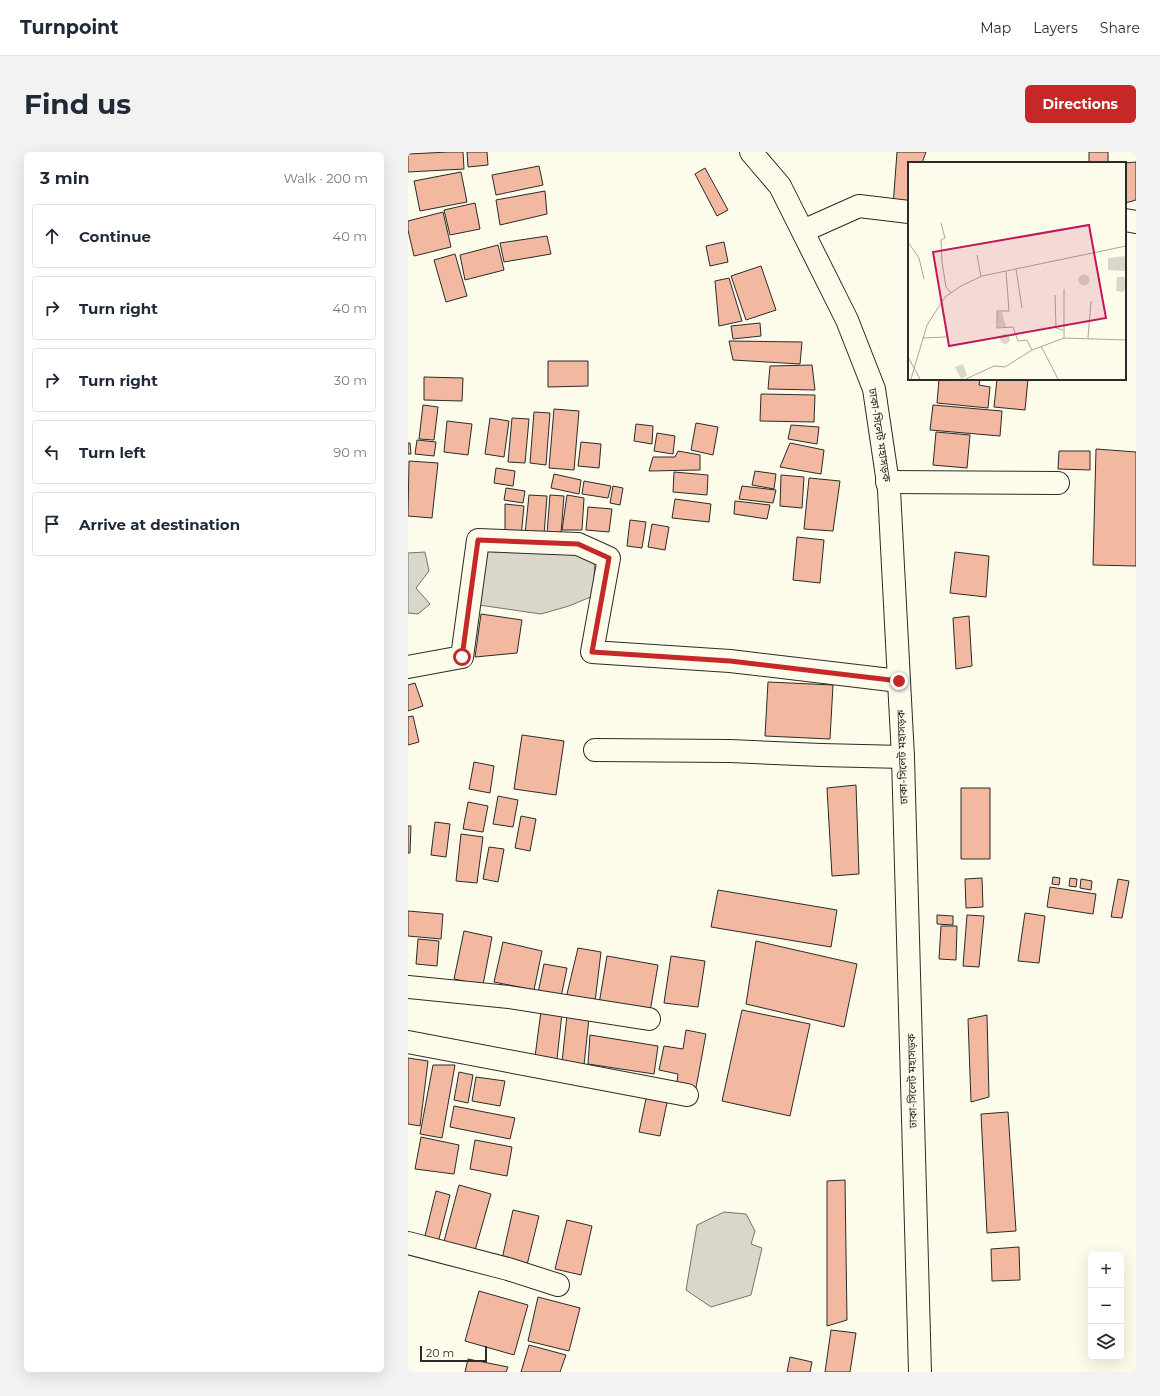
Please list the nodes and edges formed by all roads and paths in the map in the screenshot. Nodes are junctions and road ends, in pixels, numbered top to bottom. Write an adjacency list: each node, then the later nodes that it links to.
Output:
1 (751, 152): 5 (main road, ঢাকা-সিলেট মহাসড়ক)
2 (908, 212): 5 (main road)
3 (1126, 220): 4 (main road)
4 (1136, 222)
5 (803, 231): 6 (main road, ঢাকা-সিলেট মহাসড়ক)
6 (887, 482): 7 (main road); 9 (main road, ঢাকা-সিলেট মহাসড়ক)
7 (1058, 484)
8 (408, 667): 9 (main road)
9 (899, 681): 11 (main road, ঢাকা-সিলেট মহাসড়ক)
10 (595, 750): 11 (main road)
11 (903, 757): 18 (main road, ঢাকা-সিলেট মহাসড়ক)
12 (408, 987): 13 (main road)
13 (649, 1019)
14 (408, 1042): 15 (main road)
15 (687, 1095)
16 (408, 1243): 17 (main road)
17 (558, 1285)
18 (920, 1372)

